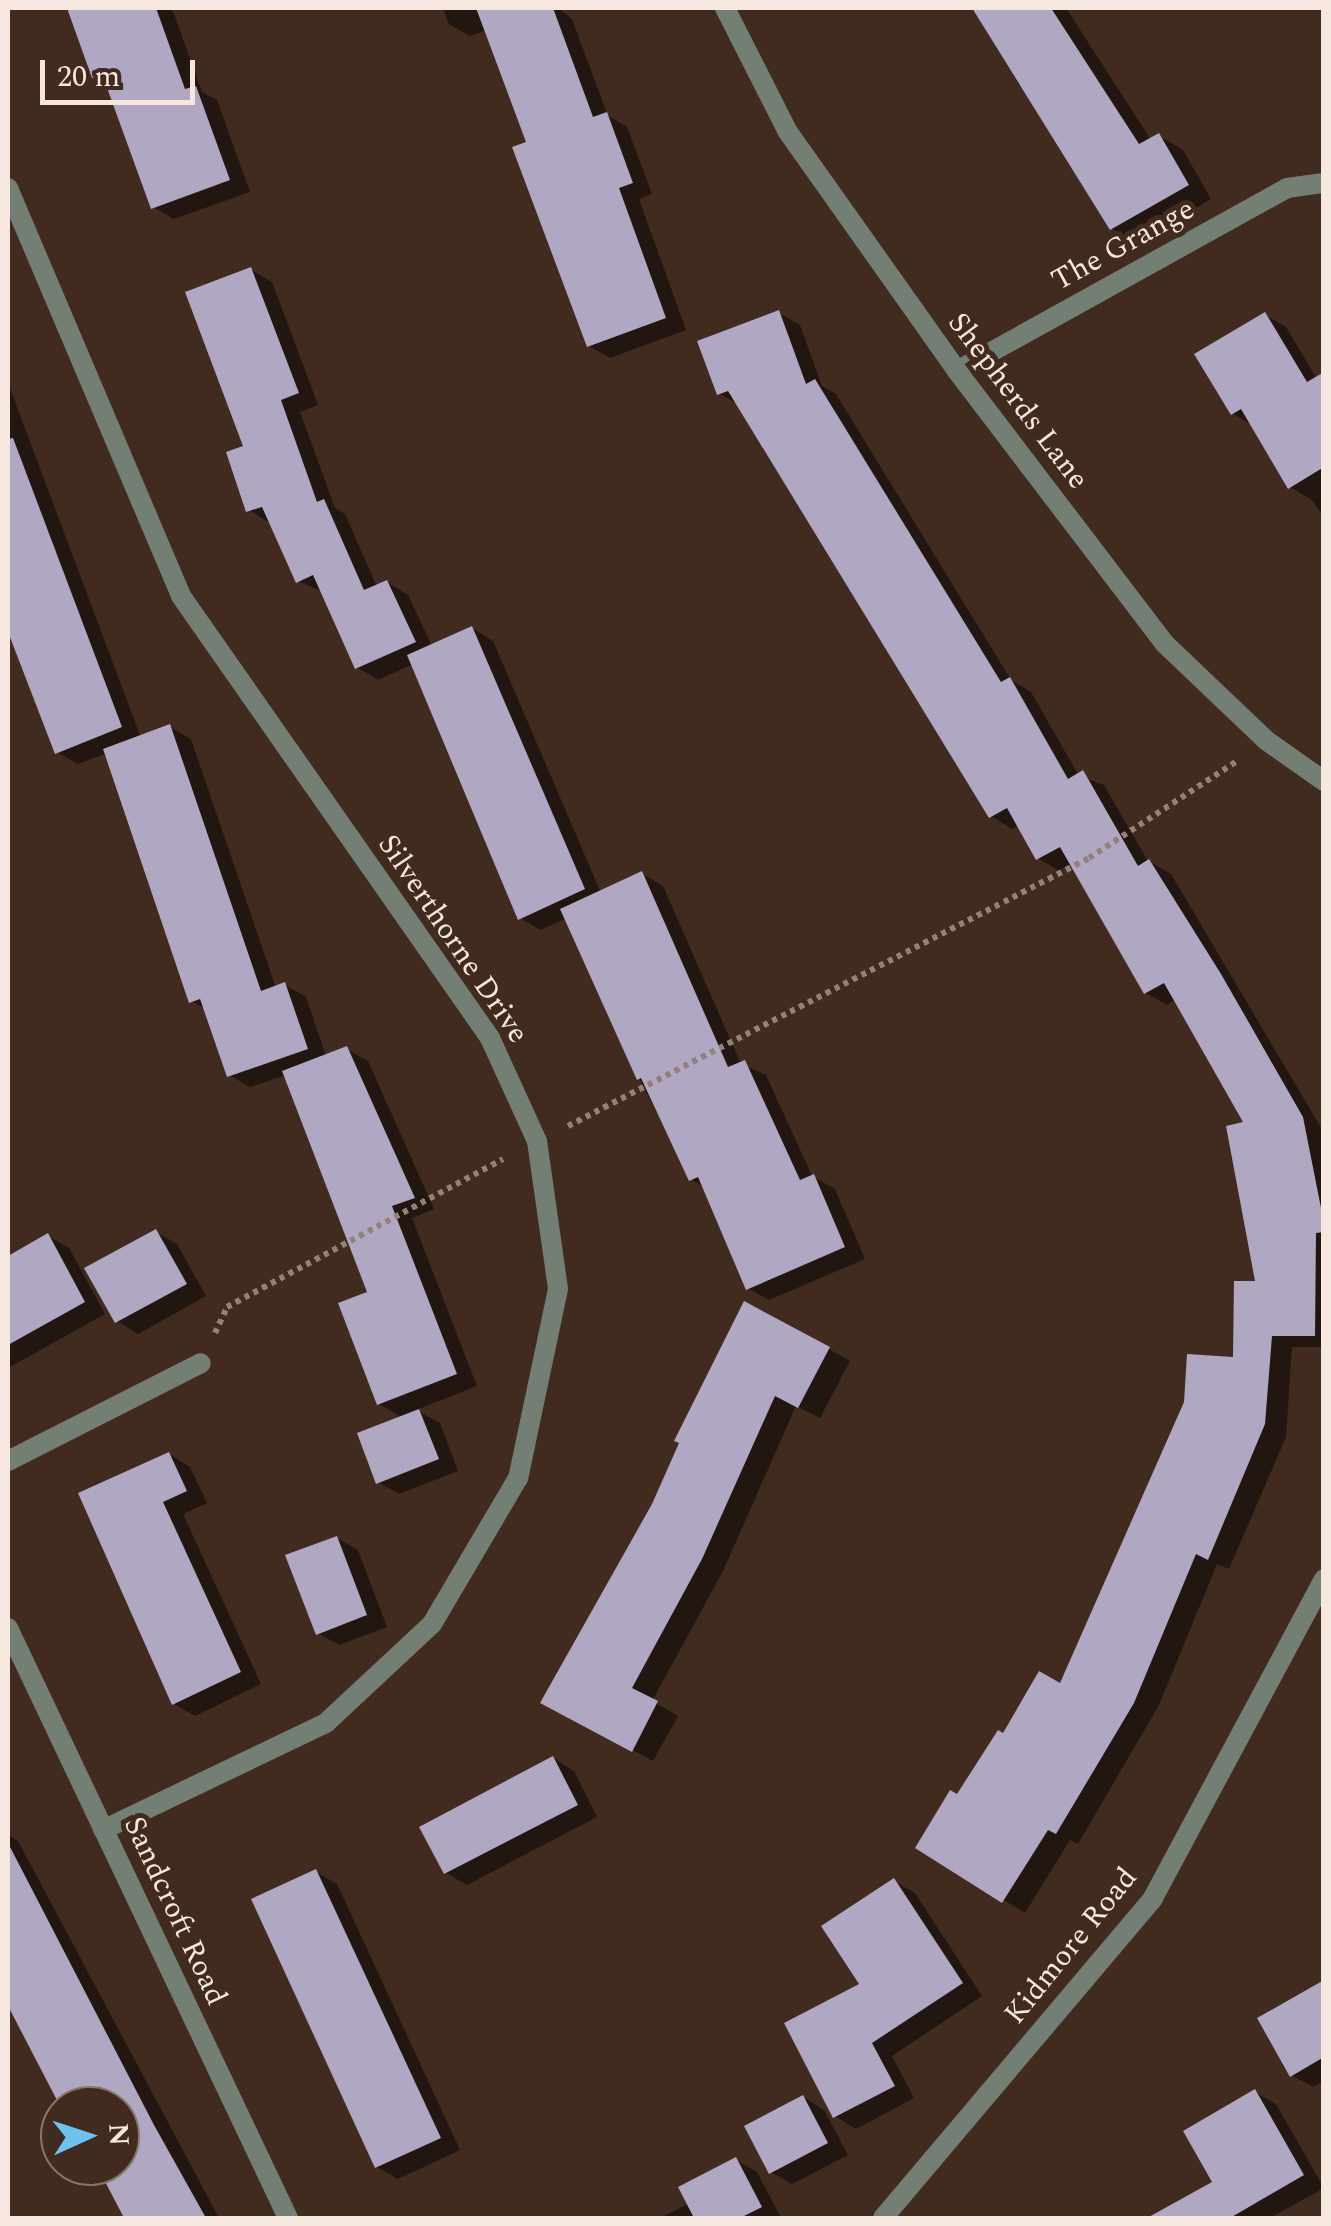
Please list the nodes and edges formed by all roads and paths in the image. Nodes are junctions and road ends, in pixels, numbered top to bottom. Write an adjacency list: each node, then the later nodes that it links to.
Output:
1 (725, 8): 4 (street, Shepherds Lane)
2 (1324, 183): 4 (street, The Grange)
3 (8, 188): 7 (street, Silverthorne Drive)
4 (956, 372): 5 (street, Shepherds Lane)
5 (1267, 741): 6 (street, Shepherds Lane); 7 (path)
6 (1324, 780)
7 (537, 1141): 8 (path); 12 (street, Silverthorne Drive)
8 (201, 1362): 9 (street)
9 (8, 1462)
10 (1324, 1579): 14 (street, Kidmore Road)
11 (8, 1628): 12 (street, Sandcroft Road)
12 (103, 1830): 13 (street, Sandcroft Road)
13 (288, 2218)
14 (883, 2218)

